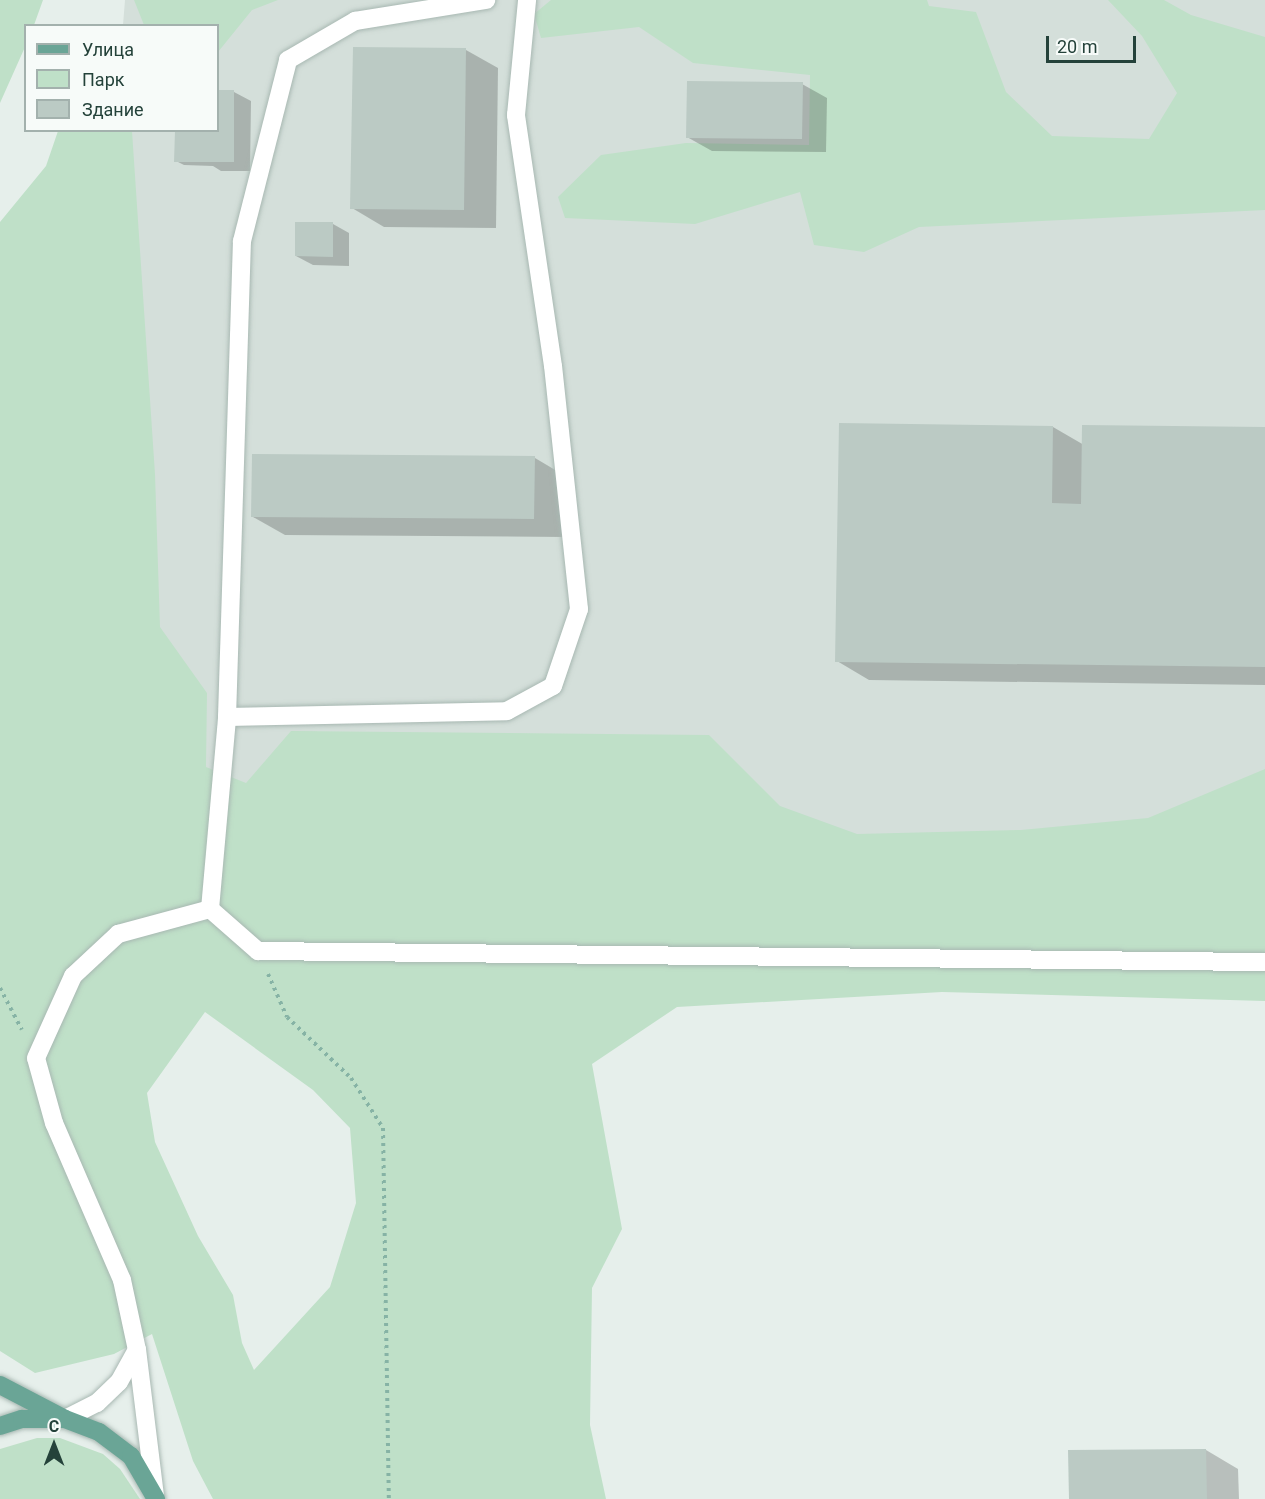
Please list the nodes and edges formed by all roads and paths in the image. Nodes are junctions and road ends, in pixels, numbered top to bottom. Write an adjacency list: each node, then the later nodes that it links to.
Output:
1 (486, 0): 3 (street)
2 (527, 0): 3 (street)
3 (227, 717): 4 (street)
4 (210, 909): 5 (street); 8 (street)
5 (258, 951): 6 (street); 14 (path)
6 (1265, 962)
7 (0, 988): 8 (path)
8 (36, 1058): 9 (street)
9 (137, 1350): 11 (street); 13 (street)
10 (0, 1385): 11 (main road)
11 (65, 1419): 12 (main road); 13 (main road)
12 (0, 1426)
13 (156, 1497)
14 (389, 1499)

